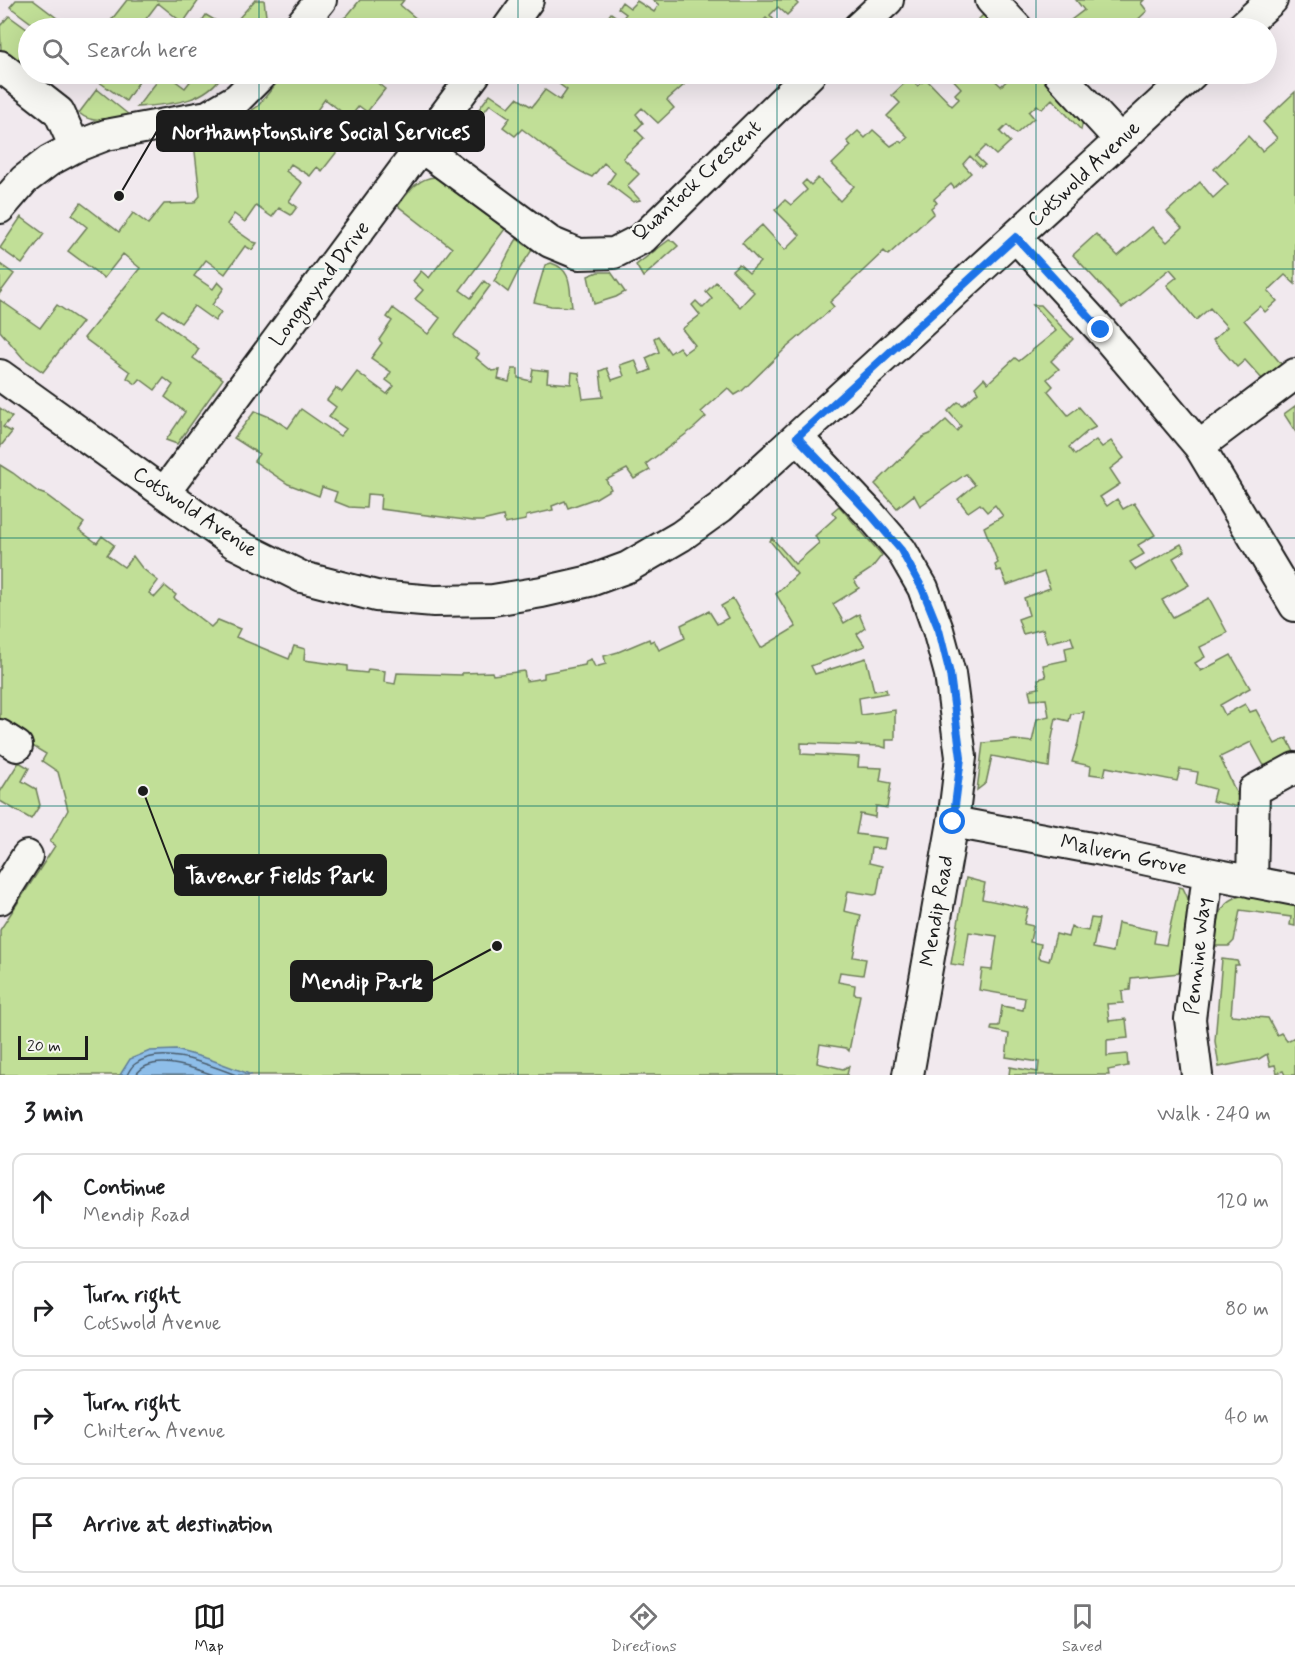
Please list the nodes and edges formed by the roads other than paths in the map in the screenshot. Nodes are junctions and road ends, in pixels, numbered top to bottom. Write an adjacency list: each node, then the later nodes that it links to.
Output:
1 (528, 0): 5 (street)
2 (888, 0): 6 (street)
3 (991, 0): 7 (street)
4 (1272, 0): 8 (street)
5 (514, 18)
6 (869, 18)
7 (1008, 18)
8 (1252, 18)
9 (0, 66): 10 (street)
10 (18, 80)
11 (23, 84): 18 (street)
12 (252, 84): 18 (street)
13 (468, 84): 19 (street, Longmynd Drive)
14 (800, 84): 19 (street, Quantock Crescent)
15 (1068, 84): 17 (street)
16 (1181, 84): 17 (street, Cotswold Avenue)
17 (1120, 140): 21 (street, Cotswold Avenue)
18 (75, 147): 20 (street)
19 (421, 147): 26 (street, Longmynd Drive)
20 (0, 208)
21 (1016, 237): 24 (street, Cotswold Avenue); 25 (street)
22 (0, 375): 26 (street, Cotswold Avenue)
23 (1295, 375): 25 (street)
24 (797, 437): 26 (street, Cotswold Avenue); 29 (street, Mendip Road)
25 (1199, 446): 27 (street)
26 (164, 493)
27 (1295, 606)
28 (1295, 768): 32 (street)
29 (953, 822): 31 (street, Malvern Grove); 35 (street, Mendip Road)
30 (27, 856): 34 (street)
31 (1208, 873): 32 (street, Malvern Grove); 36 (street, Pennine Way)
32 (1252, 882): 33 (street, Malvern Grove)
33 (1295, 890)
34 (0, 899)
35 (908, 1075)
36 (1197, 1075)

